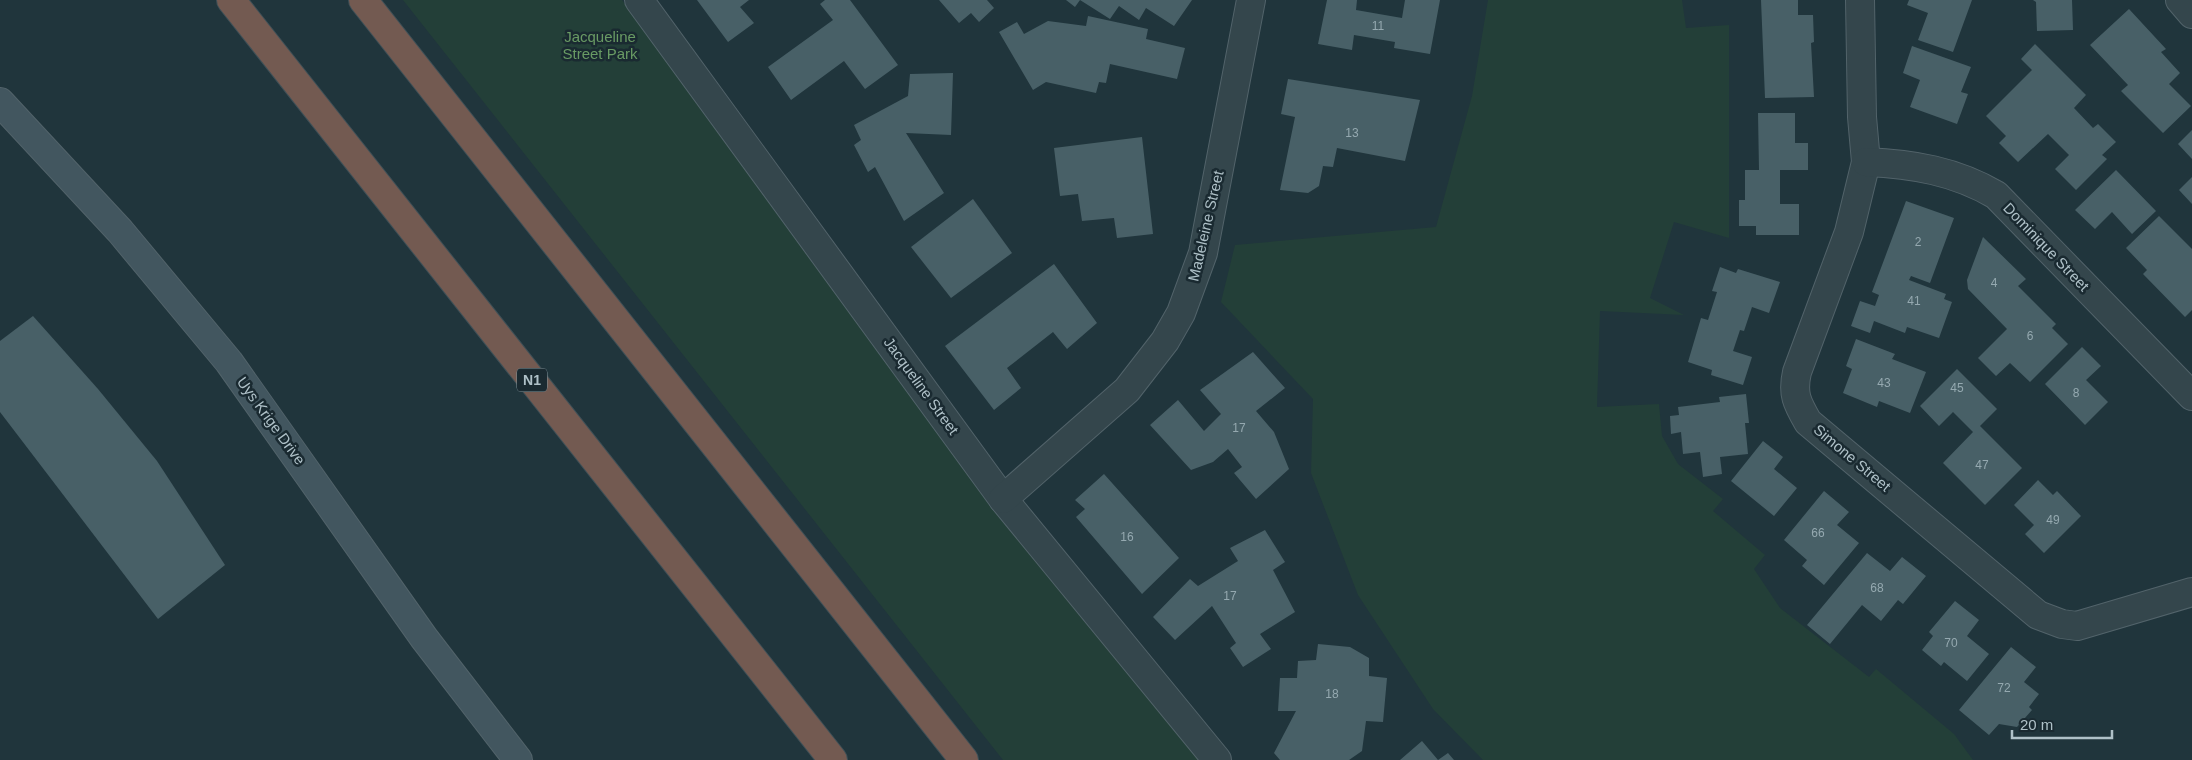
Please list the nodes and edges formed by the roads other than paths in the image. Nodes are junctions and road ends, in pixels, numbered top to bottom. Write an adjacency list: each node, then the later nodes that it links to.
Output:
1 (231, 0): 14 (highway, N1)
2 (363, 0): 15 (highway)
3 (639, 0): 11 (street, Jacqueline Street)
4 (1251, 0): 11 (street, Madeleine Street)
5 (1860, 0): 9 (street, Simone Street)
6 (2180, 0): 7 (street)
7 (2192, 14)
8 (0, 102): 13 (street, Uys Krige Drive)
9 (1866, 162): 10 (street, Dominique Street); 12 (street, Simone Street)
10 (2192, 396)
11 (1003, 499): 16 (street, Jacqueline Street)
12 (2192, 592)
13 (518, 760)
14 (833, 760)
15 (964, 760)
16 (1217, 760)

